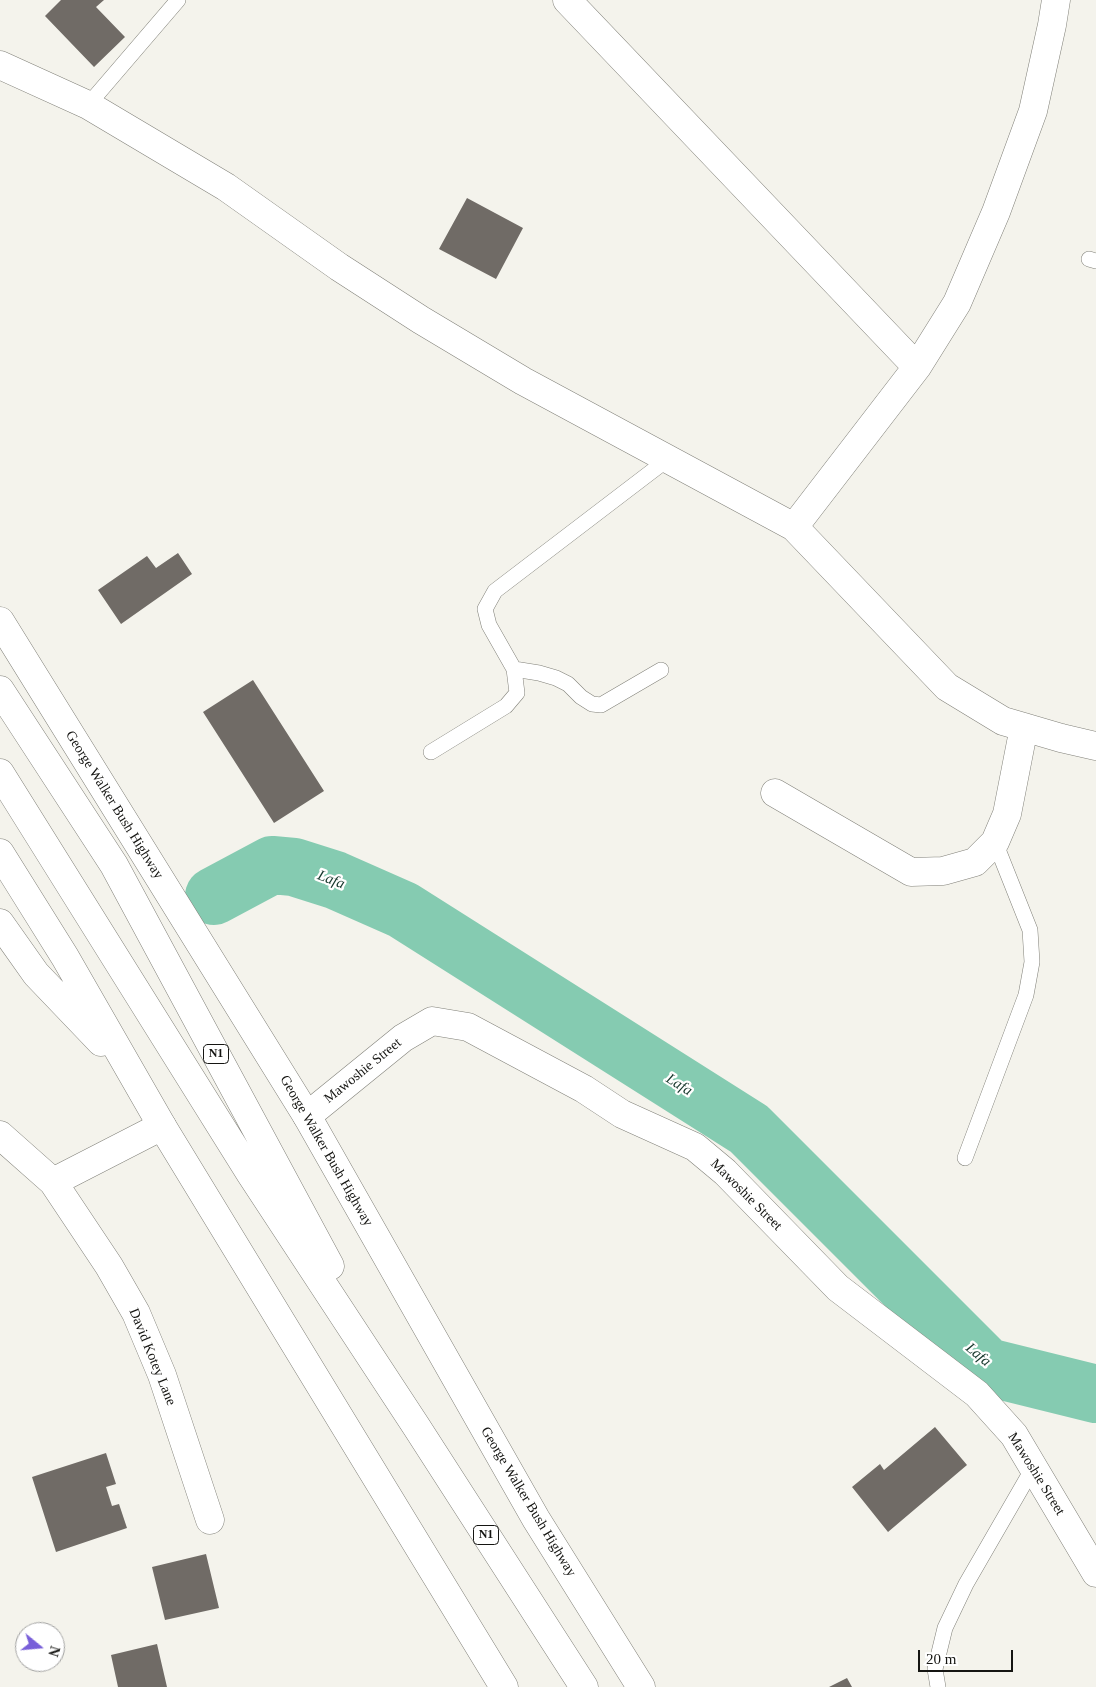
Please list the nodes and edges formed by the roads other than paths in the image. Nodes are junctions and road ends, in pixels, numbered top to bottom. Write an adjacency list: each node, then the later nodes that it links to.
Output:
1 (178, 0): 5 (lane)
2 (567, 0): 6 (main road)
3 (1056, 0): 6 (main road)
4 (0, 65): 5 (main road)
5 (88, 105): 7 (main road)
6 (917, 367): 8 (main road)
7 (668, 459): 8 (main road); 10 (lane)
8 (794, 527): 13 (main road)
9 (0, 621): 22 (main road, George Walker Bush Highway)
10 (514, 670): 11 (lane); 15 (lane)
11 (661, 670)
12 (0, 690): 27 (main road, N1)
13 (1024, 727): 14 (main road); 18 (main road)
14 (1096, 746)
15 (431, 752)
16 (0, 773): 27 (main road, N1)
17 (775, 793): 18 (main road)
18 (995, 842): 25 (lane)
19 (0, 853): 21 (main road)
20 (0, 923): 21 (main road)
21 (134, 1075): 23 (main road)
22 (307, 1116): 28 (main road, Mawoshie Street); 33 (main road, George Walker Bush Highway)
23 (162, 1126): 26 (main road); 31 (main road)
24 (0, 1135): 26 (main road, David Kotey Lane)
25 (965, 1158)
26 (52, 1182): 29 (main road, David Kotey Lane)
27 (416, 1426): 32 (main road, N1)
28 (1034, 1468): 30 (main road, Mawoshie Street); 34 (lane)
29 (210, 1520)
30 (1096, 1573)
31 (504, 1687)
32 (584, 1687)
33 (641, 1687)
34 (938, 1687)

